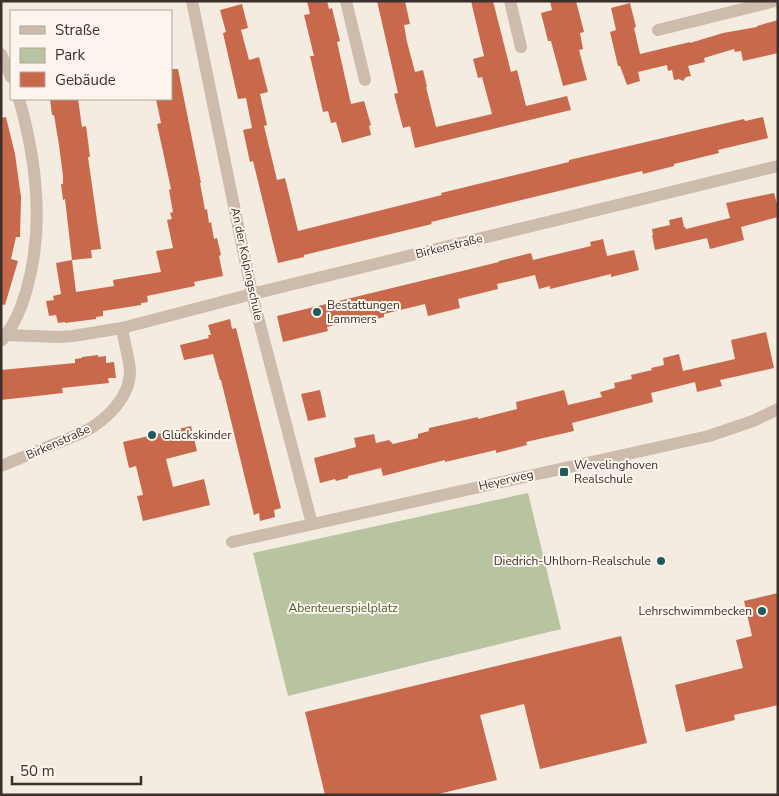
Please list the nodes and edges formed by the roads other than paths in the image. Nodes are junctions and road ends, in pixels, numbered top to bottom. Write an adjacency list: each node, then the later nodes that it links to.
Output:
1 (192, 1): 12 (street, An der Kolpingschule)
2 (346, 1): 9 (street)
3 (510, 1): 6 (street)
4 (775, 1): 5 (street)
5 (658, 30)
6 (521, 46)
7 (1, 54): 8 (street)
8 (10, 75)
9 (365, 80)
10 (18, 100): 14 (street)
11 (778, 166): 12 (street, Birkenstraße)
12 (252, 294): 13 (street, Birkenstraße); 17 (street, An der Kolpingschule)
13 (122, 328): 14 (street, Birkenstraße); 16 (street, Birkenstraße)
14 (4, 338)
15 (778, 410): 17 (street, Heyerweg)
16 (1, 466)
17 (312, 524): 18 (street, Heyerweg)
18 (232, 542)

